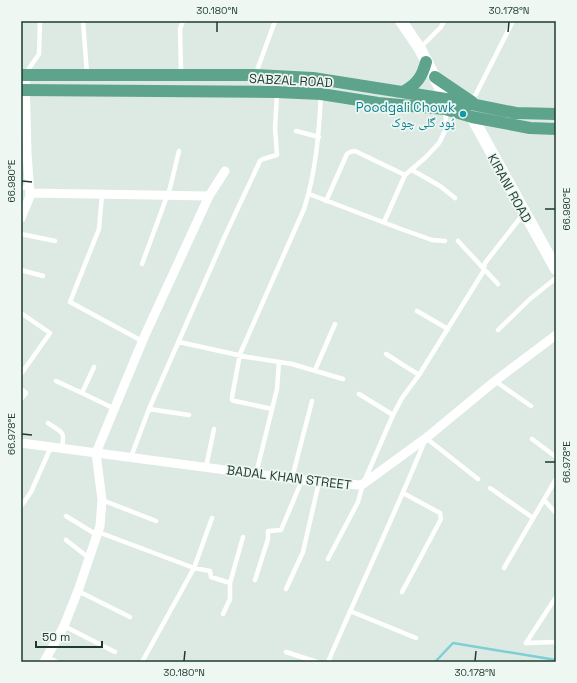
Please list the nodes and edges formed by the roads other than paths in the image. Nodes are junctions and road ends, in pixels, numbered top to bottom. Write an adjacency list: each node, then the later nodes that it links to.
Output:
1 (40, 21): 11 (lane)
2 (83, 21): 10 (lane)
3 (183, 21): 12 (lane)
4 (275, 21): 13 (lane)
5 (401, 21): 8 (main road)
6 (444, 21): 8 (lane)
7 (513, 21): 20 (lane)
8 (420, 49): 9 (main road)
9 (426, 62): 14 (main road); 17 (main road)
10 (87, 74): 11 (main road, SABZAL ROAD); 12 (main road, SABZAL ROAD)
11 (23, 75): 15 (street)
12 (181, 75): 13 (main road, SABZAL ROAD)
13 (256, 75): 17 (main road, SABZAL ROAD)
14 (435, 77): 19 (main road); 20 (main road)
15 (23, 90): 16 (main road, SABZAL ROAD); 27 (street)
16 (277, 92): 18 (main road, SABZAL ROAD); 59 (lane)
17 (403, 92): 19 (main road, SABZAL ROAD)
18 (321, 94): 19 (main road, SABZAL ROAD); 25 (lane)
19 (445, 104): 20 (main road, SABZAL ROAD); 22 (main road, SABZAL ROAD); 29 (lane)
20 (473, 104): 21 (main road, SABZAL ROAD); 22 (main road, KIRANI ROAD)
21 (556, 114)
22 (472, 117): 23 (main road, SABZAL ROAD); 38 (main road, KIRANI ROAD)
23 (556, 129)
24 (296, 131): 25 (lane)
25 (319, 137): 33 (lane)
26 (179, 151): 34 (lane)
27 (24, 153): 31 (street)
28 (225, 170): 35 (street)
29 (412, 170): 30 (lane); 36 (lane)
30 (405, 175): 37 (lane); 40 (lane)
31 (27, 189): 32 (street); 39 (street)
32 (102, 194): 34 (street); 58 (lane)
33 (309, 194): 37 (lane); 60 (lane)
34 (167, 195): 35 (street); 45 (lane)
35 (209, 196): 58 (street)
36 (455, 198)
37 (326, 201): 40 (lane)
38 (524, 213): 46 (lane); 47 (main road, KIRANI ROAD)
39 (21, 218)
40 (384, 222): 44 (lane)
41 (21, 234): 43 (lane)
42 (458, 240): 46 (lane)
43 (55, 241)
44 (445, 241)
45 (142, 264)
46 (484, 268): 51 (lane); 55 (lane)
47 (556, 269)
48 (21, 270): 49 (lane)
49 (43, 276)
50 (556, 278): 56 (lane)
51 (498, 284)
52 (417, 311): 55 (lane)
53 (21, 313): 65 (lane)
54 (335, 324): 64 (lane)
55 (448, 329): 66 (lane)
56 (498, 330)
57 (556, 335): 69 (street, BADAL KHAN STREET)
58 (142, 341): 76 (street)
59 (179, 342): 60 (lane); 77 (lane)
60 (240, 354): 62 (lane); 78 (lane)
61 (386, 354): 66 (lane)
62 (279, 362): 64 (lane); 78 (lane)
63 (94, 367): 71 (lane)
64 (315, 370): 67 (lane)
65 (21, 374)
66 (419, 375): 80 (lane)
67 (343, 379)
68 (56, 380): 71 (lane)
69 (496, 381): 75 (lane); 83 (street, BADAL KHAN STREET)
70 (21, 390): 73 (lane)
71 (82, 394): 76 (lane)
72 (359, 394): 80 (lane)
73 (21, 399)
74 (312, 401): 93 (lane)
75 (531, 406)
76 (114, 409): 88 (street)
77 (149, 409): 79 (lane); 89 (lane)
78 (272, 409): 92 (lane)
79 (189, 415)
80 (393, 415): 98 (lane)
81 (48, 423): 87 (lane)
82 (214, 429): 91 (lane)
83 (426, 438): 94 (lane); 98 (street, BADAL KHAN STREET); 100 (lane)
84 (532, 439): 90 (lane)
85 (21, 443): 86 (street, BADAL KHAN STREET)
86 (51, 447): 87 (street, BADAL KHAN STREET); 103 (lane)
87 (62, 448): 88 (street, BADAL KHAN STREET)
88 (96, 452): 89 (street, BADAL KHAN STREET); 101 (street)
89 (131, 457): 91 (street, BADAL KHAN STREET)
90 (556, 458)
91 (206, 467): 92 (street, BADAL KHAN STREET)
92 (256, 474): 93 (street, BADAL KHAN STREET)
93 (292, 478): 96 (street, BADAL KHAN STREET)
94 (478, 479)
95 (556, 479): 102 (lane)
96 (302, 480): 97 (street, BADAL KHAN STREET); 116 (lane)
97 (319, 482): 98 (street, BADAL KHAN STREET); 118 (lane)
98 (363, 484): 113 (lane)
99 (490, 488): 107 (lane)
100 (403, 493): 120 (lane); 122 (lane)
101 (102, 500): 108 (lane); 109 (street)
102 (544, 500): 104 (lane); 107 (lane)
103 (22, 505)
104 (556, 513)
105 (66, 516): 109 (lane)
106 (212, 518): 114 (lane)
107 (533, 518): 115 (lane)
108 (156, 521)
109 (97, 533): 112 (street); 114 (lane)
110 (243, 537): 117 (lane)
111 (66, 540): 112 (lane)
112 (89, 558): 119 (street)
113 (328, 559)
114 (194, 568): 117 (lane); 132 (lane)
115 (504, 568)
116 (255, 580)
117 (230, 583): 123 (lane)
118 (286, 589)
119 (78, 592): 124 (lane); 125 (street)
120 (402, 592)
121 (556, 597): 127 (lane)
122 (350, 611): 126 (lane); 134 (lane)
123 (223, 614)
124 (130, 617)
125 (64, 626): 128 (lane); 130 (street)
126 (416, 638)
127 (556, 642)
128 (115, 652)
129 (286, 652): 133 (lane)
130 (45, 660): 131 (lane)
131 (57, 662)
132 (142, 662)
133 (317, 662)
134 (328, 662)

